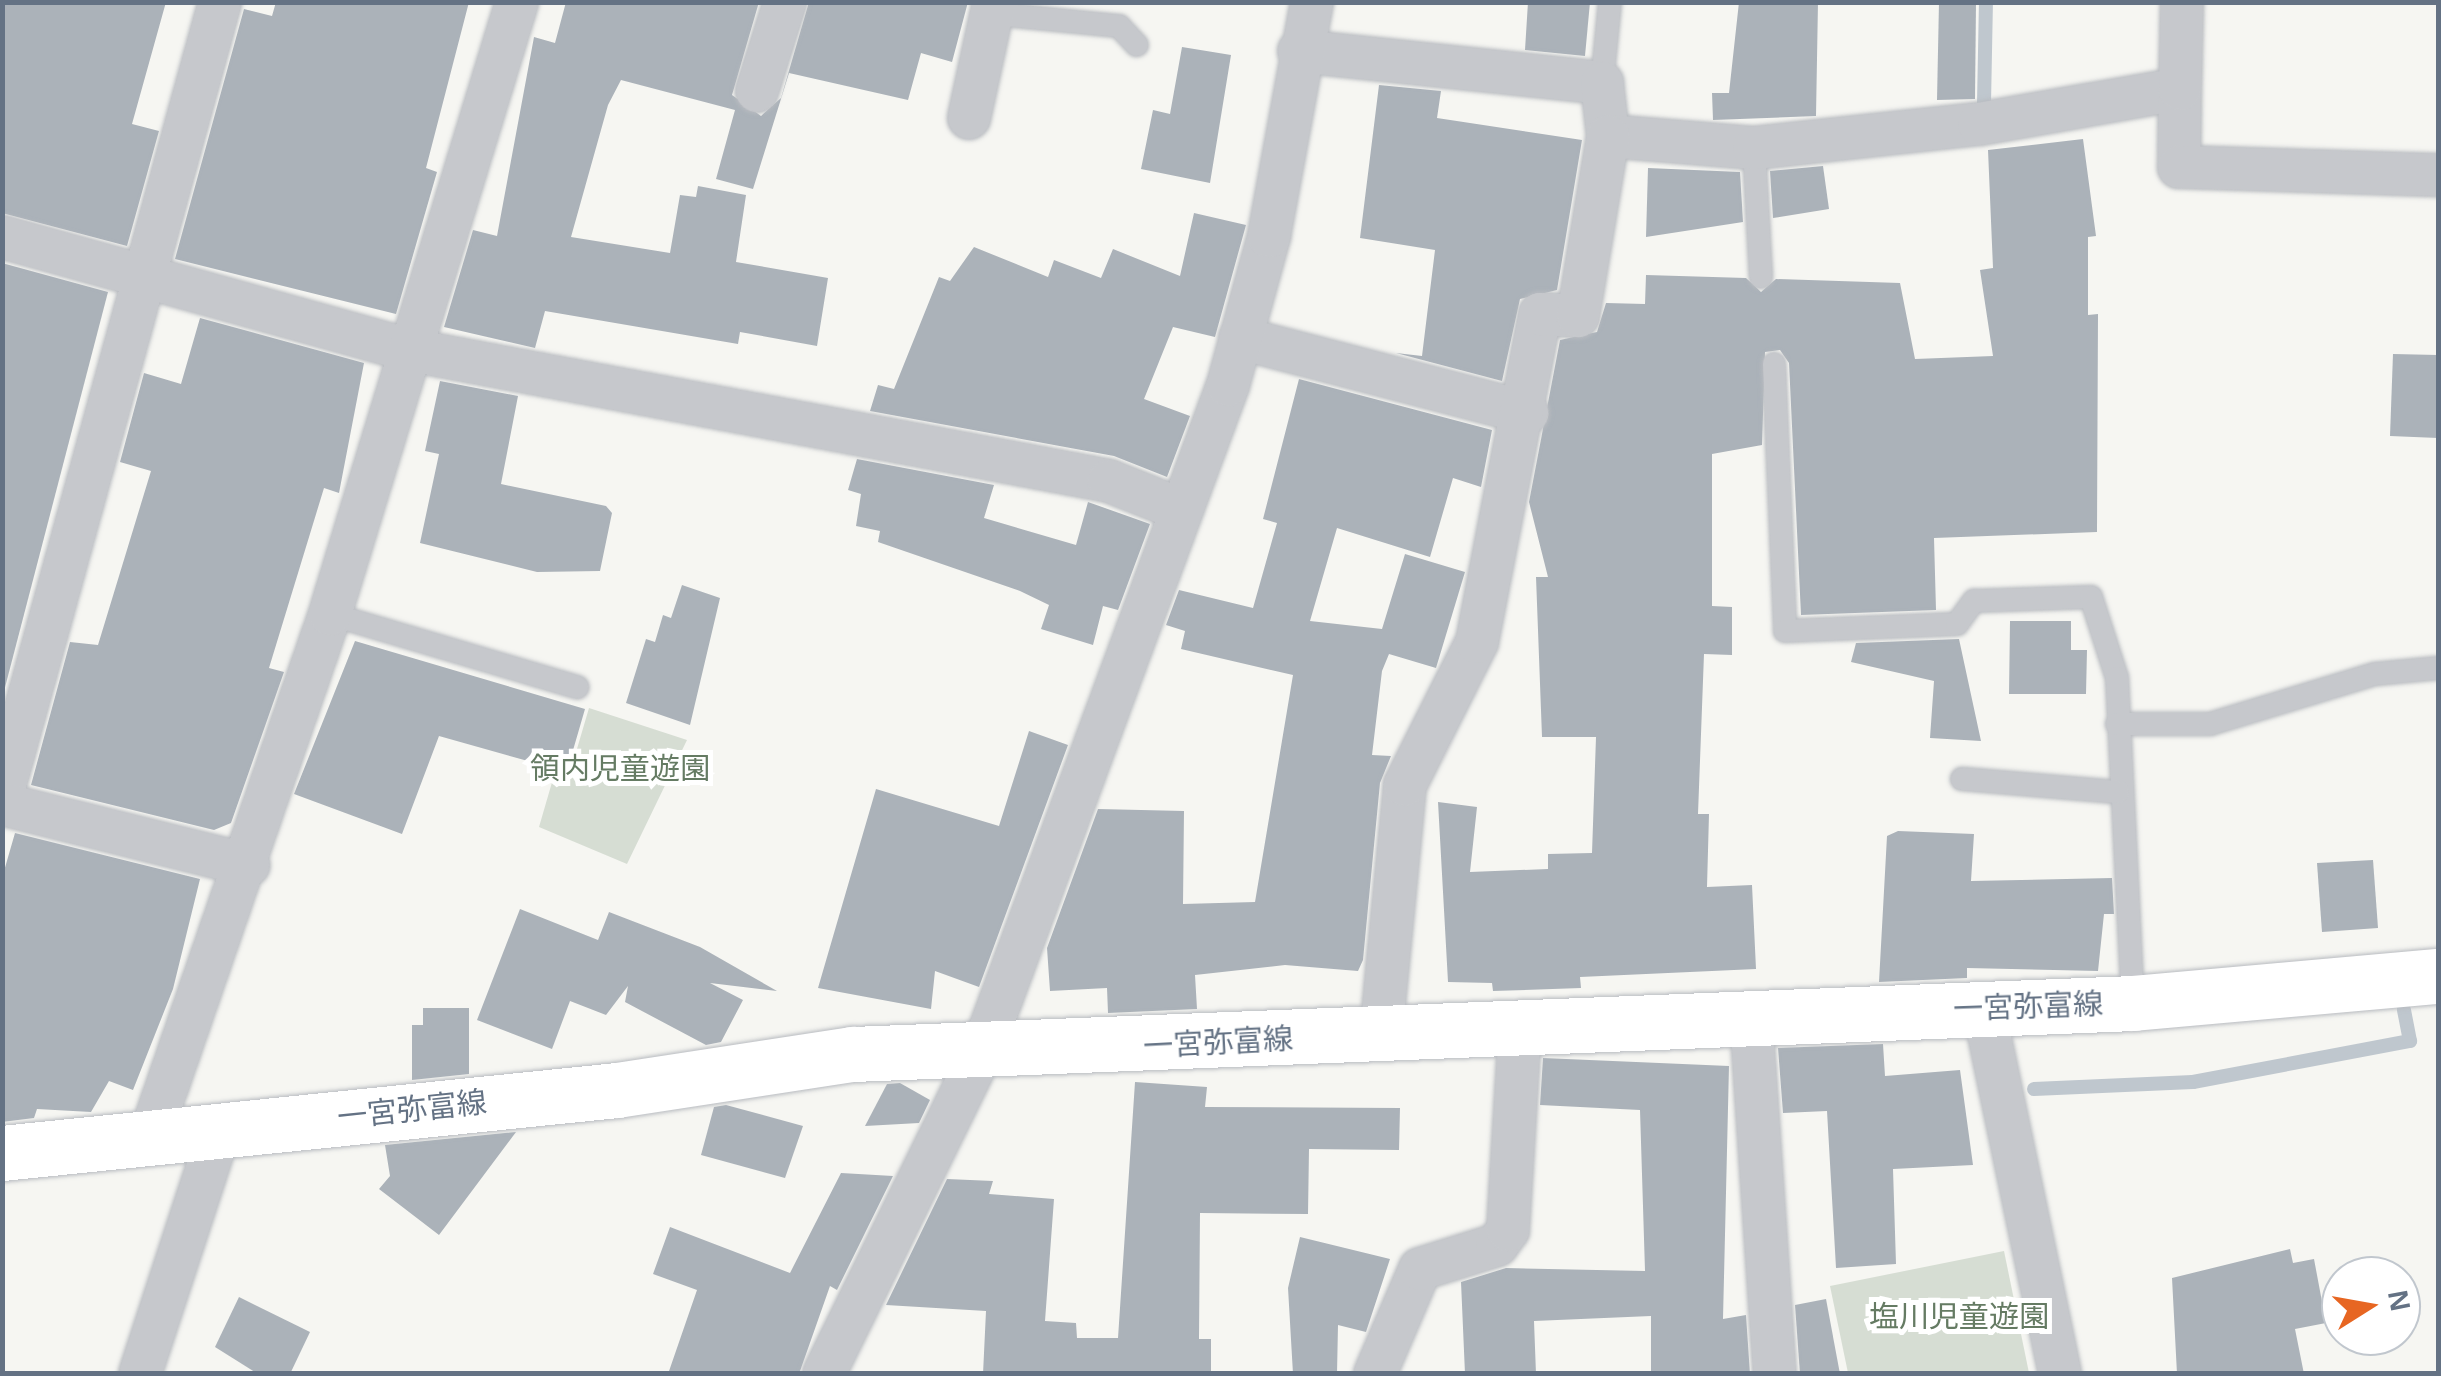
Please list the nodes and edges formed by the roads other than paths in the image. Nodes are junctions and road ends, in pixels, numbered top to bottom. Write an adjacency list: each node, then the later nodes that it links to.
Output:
1 (220, 2): 18 (street)
2 (517, 2): 21 (street)
3 (785, 2): 12 (street)
4 (1312, 2): 9 (street)
5 (1610, 2): 10 (lane)
6 (2182, 2): 11 (street)
7 (995, 8): 8 (lane); 13 (street)
8 (1137, 45)
9 (1298, 52): 10 (street); 20 (street)
10 (1602, 83): 14 (street)
11 (2180, 89): 15 (street); 16 (street)
12 (757, 91)
13 (968, 118)
14 (1608, 136): 15 (street); 23 (street)
15 (1754, 148): 19 (lane)
16 (2438, 175)
17 (2, 237): 18 (street)
18 (145, 276): 21 (street); 31 (street)
19 (1761, 277)
20 (1240, 338): 23 (street); 24 (street)
21 (410, 350): 24 (street); 25 (street)
22 (1774, 364): 28 (lane)
23 (1527, 413): 39 (street)
24 (1178, 508): 40 (street)
25 (330, 614): 27 (lane); 33 (street)
26 (2438, 668): 28 (lane)
27 (578, 687)
28 (2117, 724): 30 (lane)
29 (1962, 779): 30 (lane)
30 (2117, 792): 35 (lane)
31 (2, 794)
32 (2, 804): 33 (street)
33 (249, 864): 42 (street)
34 (2438, 976): 35 (main road, 一宮弥富線)
35 (2133, 1003): 36 (main road, 一宮弥富線)
36 (1984, 1010): 37 (main road, 一宮弥富線); 48 (street)
37 (1751, 1017): 38 (main road, 一宮弥富線); 47 (street)
38 (1520, 1028): 39 (main road, 一宮弥富線); 46 (street)
39 (1381, 1034): 40 (main road, 一宮弥富線)
40 (982, 1051): 41 (main road, 一宮弥富線); 45 (street)
41 (220, 1130): 42 (main road, 一宮弥富線); 44 (street)
42 (150, 1136): 43 (main road, 一宮弥富線)
43 (2, 1153)
44 (140, 1374)
45 (824, 1374)
46 (1376, 1374)
47 (1775, 1374)
48 (2060, 1374)

